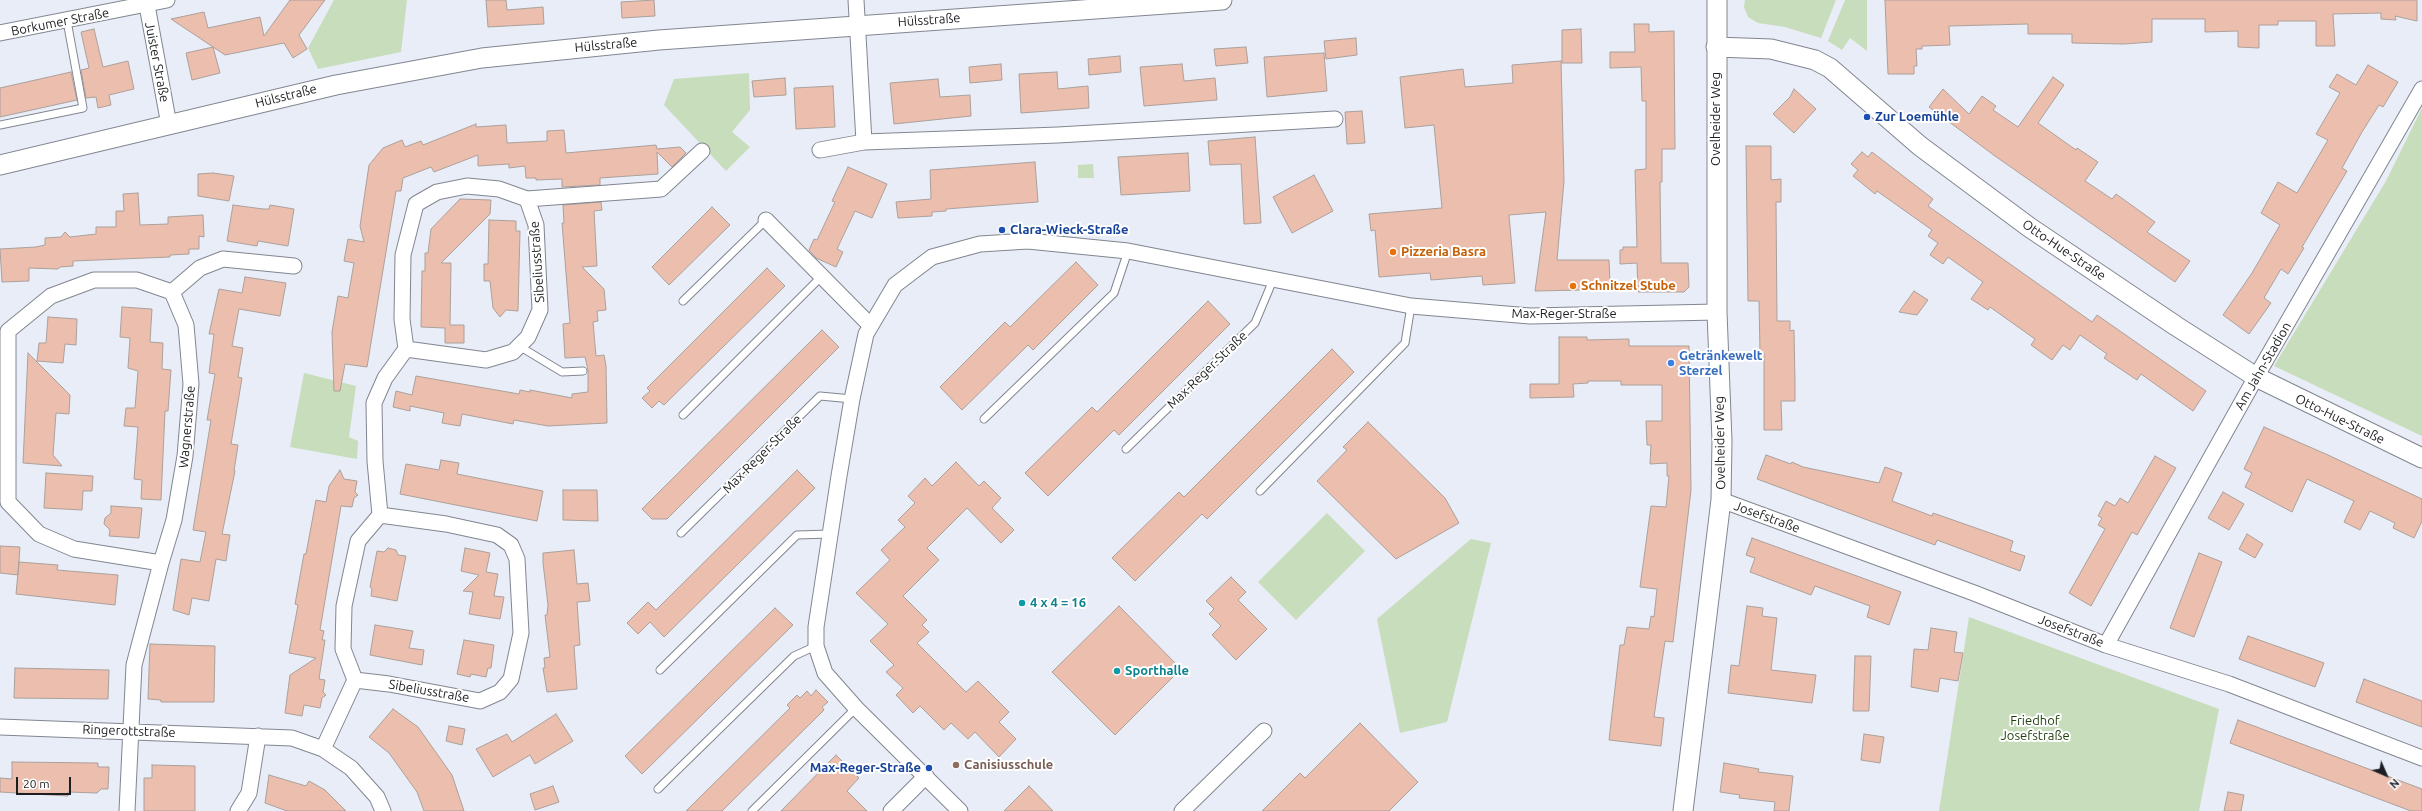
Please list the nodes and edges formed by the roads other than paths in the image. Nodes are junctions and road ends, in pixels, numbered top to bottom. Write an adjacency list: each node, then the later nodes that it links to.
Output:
1 (167, 0): 5 (street, Borkumer Straße)
2 (856, 0): 7 (street)
3 (1222, 0): 7 (street, Hülsstraße)
4 (1716, 0): 9 (street, Ovelheider Weg)
5 (146, 3): 6 (street, Borkumer Straße); 13 (street, Juister Straße)
6 (67, 21): 8 (street, Borkumer Straße); 12 (lane)
7 (858, 25): 13 (street, Hülsstraße); 14 (street)
8 (0, 34)
9 (1716, 47): 27 (street, Ovelheider Weg); 33 (street, Otto-Hue-Straße)
10 (2422, 89): 33 (street, Am Jahn-Stadion)
11 (1335, 119): 14 (street)
12 (0, 125)
13 (169, 125): 17 (street, Hülsstraße)
14 (864, 142): 15 (street)
15 (820, 150)
16 (702, 151): 18 (street)
17 (0, 165)
18 (528, 199): 30 (street, Sibeliusstraße); 31 (street)
19 (766, 220): 22 (street); 25 (lane)
20 (1128, 251): 23 (street, Max-Reger-Straße); 28 (street, Max-Reger-Straße); 36 (lane)
21 (294, 266): 24 (street)
22 (821, 277): 28 (street); 35 (lane)
23 (1273, 280): 26 (street, Max-Reger-Straße); 37 (lane, Max-Reger-Straße)
24 (172, 292): 29 (street); 45 (street, Wagnerstraße)
25 (683, 302)
26 (1411, 306): 27 (street, Max-Reger-Straße); 39 (lane)
27 (1717, 312): 40 (street, Ovelheider Weg)
28 (870, 325): 34 (street, Max-Reger-Straße)
29 (4, 331): 41 (street)
30 (519, 346): 31 (street, Sibeliusstraße); 32 (lane)
31 (406, 349): 42 (street)
32 (582, 371)
33 (2256, 377): 38 (street, Otto-Hue-Straße); 46 (street, Am Jahn-Stadion)
34 (852, 399): 43 (lane, Max-Reger-Straße); 44 (street, Max-Reger-Straße)
35 (682, 415)
36 (984, 419)
37 (1126, 449)
38 (2422, 458)
39 (1260, 491)
40 (1721, 500): 46 (street, Josefstraße); 66 (street, Ovelheider Weg)
41 (4, 504): 45 (street)
42 (380, 515): 49 (street); 49 (street, Sibeliusstraße)
43 (681, 533)
44 (830, 534): 47 (street, Max-Reger-Straße); 48 (lane)
45 (161, 563): 52 (street, Wagnerstraße)
46 (2106, 645): 56 (street, Josefstraße)
47 (816, 646): 50 (street, Max-Reger-Straße); 58 (lane)
48 (660, 670)
49 (355, 680): 55 (street)
50 (856, 708): 57 (street, Max-Reger-Straße); 62 (lane)
51 (0, 727): 52 (street, Ringerottstraße)
52 (131, 731): 54 (street, Ringerottstraße); 59 (street, Wagnerstraße)
53 (1264, 731): 65 (street)
54 (258, 736): 55 (street, Ringerottstraße); 60 (street)
55 (323, 749): 61 (street, Ringerottstraße)
56 (2422, 758)
57 (926, 776): 63 (street); 64 (street, Max-Reger-Straße)
58 (658, 789)
59 (127, 811)
60 (238, 811)
61 (383, 811)
62 (752, 811)
63 (891, 811)
64 (960, 811)
65 (1182, 811)
66 (1683, 811)

